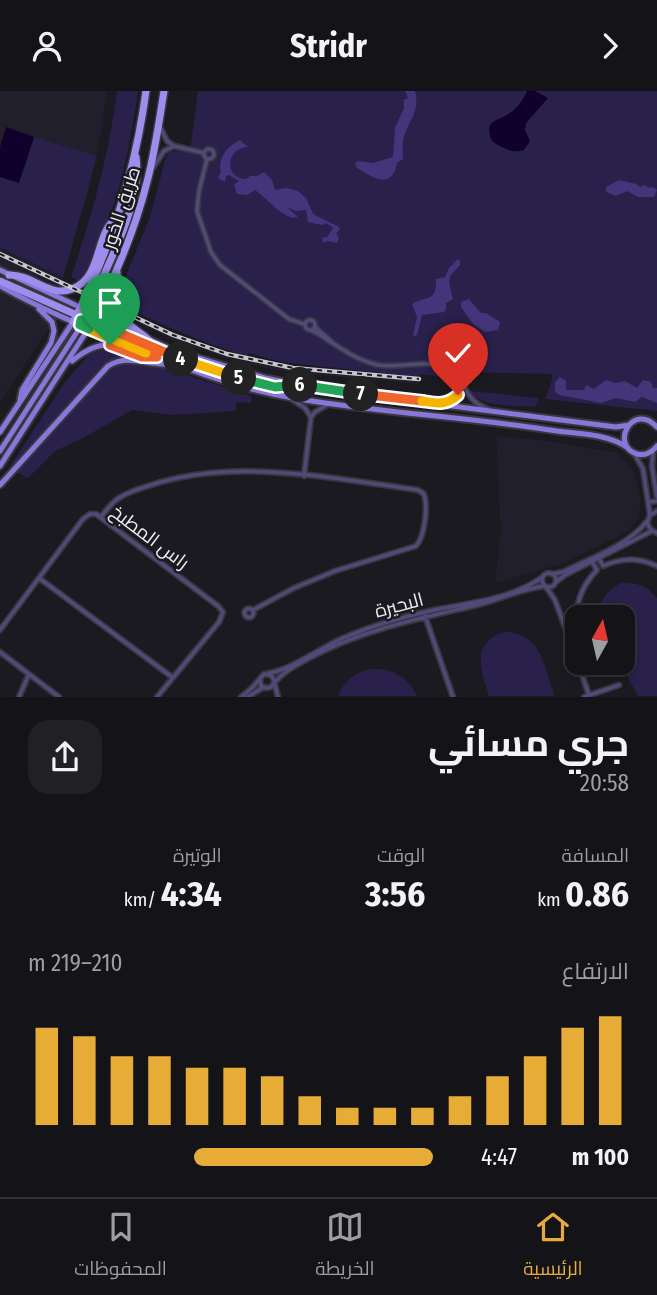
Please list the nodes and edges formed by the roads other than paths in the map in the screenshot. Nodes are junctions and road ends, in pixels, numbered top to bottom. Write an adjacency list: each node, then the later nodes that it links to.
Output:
1 (146, 91): 5 (highway, طريق الخور)
2 (164, 91): 3 (highway, طريق الخور)
3 (159, 123): 4 (street); 8 (highway, طريق الخور)
4 (174, 146): 6 (street); 8 (street)
5 (135, 153): 9 (highway, طريق الخور); 16 (highway)
6 (204, 153): 7 (street); 7 (street)
7 (207, 159): 17 (street)
8 (150, 170): 10 (highway, طريق الخور)
9 (119, 216): 12 (highway); 16 (highway, طريق الخور)
10 (117, 269): 16 (highway, طريق الخور); 19 (highway)
11 (0, 270): 12 (main road)
12 (9, 275): 16 (main road)
13 (0, 281): 16 (highway)
14 (0, 286): 15 (main road)
15 (18, 296): 16 (main road); 26 (main road)
16 (84, 318): 19 (main road); 20 (main road); 22 (main road); 23 (main road); 26 (main road); 36 (main road)
17 (304, 324): 18 (street); 18 (street)
18 (313, 328): 24 (street)
19 (149, 340): 23 (main road)
20 (157, 357): 21 (main road); 22 (main road)
21 (173, 363): 25 (main road); 39 (main road)
22 (66, 365): 37 (main road)
23 (300, 385): 28 (main road)
24 (462, 386): 28 (street); 29 (street)
25 (290, 398): 27 (main road); 30 (street)
26 (20, 401): 33 (main road)
27 (328, 404): 30 (street); 35 (main road)
28 (442, 404): 29 (main road)
29 (490, 409): 31 (main road)
30 (311, 417): 38 (street)
31 (629, 425): 32 (main road); 35 (main road)
32 (657, 426)
33 (0, 432)
34 (655, 448): 35 (main road); 40 (street)
35 (630, 449): 41 (street)
36 (0, 451)
37 (0, 466)
38 (304, 476): 44 (street); 59 (street)
39 (0, 485)
40 (657, 499): 41 (street)
41 (650, 502): 43 (street)
42 (657, 511): 43 (street)
43 (650, 515): 45 (street)
44 (101, 517): 53 (street, راس المطبخ); 68 (street, راس المطبخ)
45 (648, 521): 46 (street); 47 (street)
46 (655, 532): 47 (street)
47 (598, 557): 48 (street); 49 (street)
48 (591, 560): 51 (street); 52 (street); 55 (street)
49 (603, 566): 50 (street); 51 (street)
50 (657, 566)
51 (597, 570): 58 (street)
52 (552, 573): 54 (street, البحيرة); 55 (street)
53 (40, 577): 62 (street, راس المطبخ); 68 (street)
54 (541, 578): 56 (street); 60 (street, البحيرة)
55 (555, 583): 56 (street, البحيرة); 57 (street)
56 (545, 586): 57 (street); 60 (street, البحيرة)
57 (555, 600): 61 (street)
58 (577, 605)
59 (253, 610)
60 (424, 614): 64 (street, البحيرة); 80 (street)
61 (565, 627)
62 (0, 630)
63 (0, 652): 66 (street)
64 (309, 656): 65 (street, البحيرة); 70 (street, البحيرة)
65 (269, 673): 69 (street); 70 (street)
66 (29, 674): 74 (street); 75 (street)
67 (581, 675): 73 (street)
68 (173, 677): 76 (street, راس المطبخ)
69 (260, 680): 72 (street); 77 (street)
70 (274, 683): 72 (street); 79 (street)
71 (619, 685): 73 (street)
72 (265, 688): 78 (street); 79 (street)
73 (586, 696)
74 (19, 697)
75 (59, 697)
76 (157, 697)
77 (241, 697)
78 (247, 697)
79 (277, 697)
80 (453, 697)

